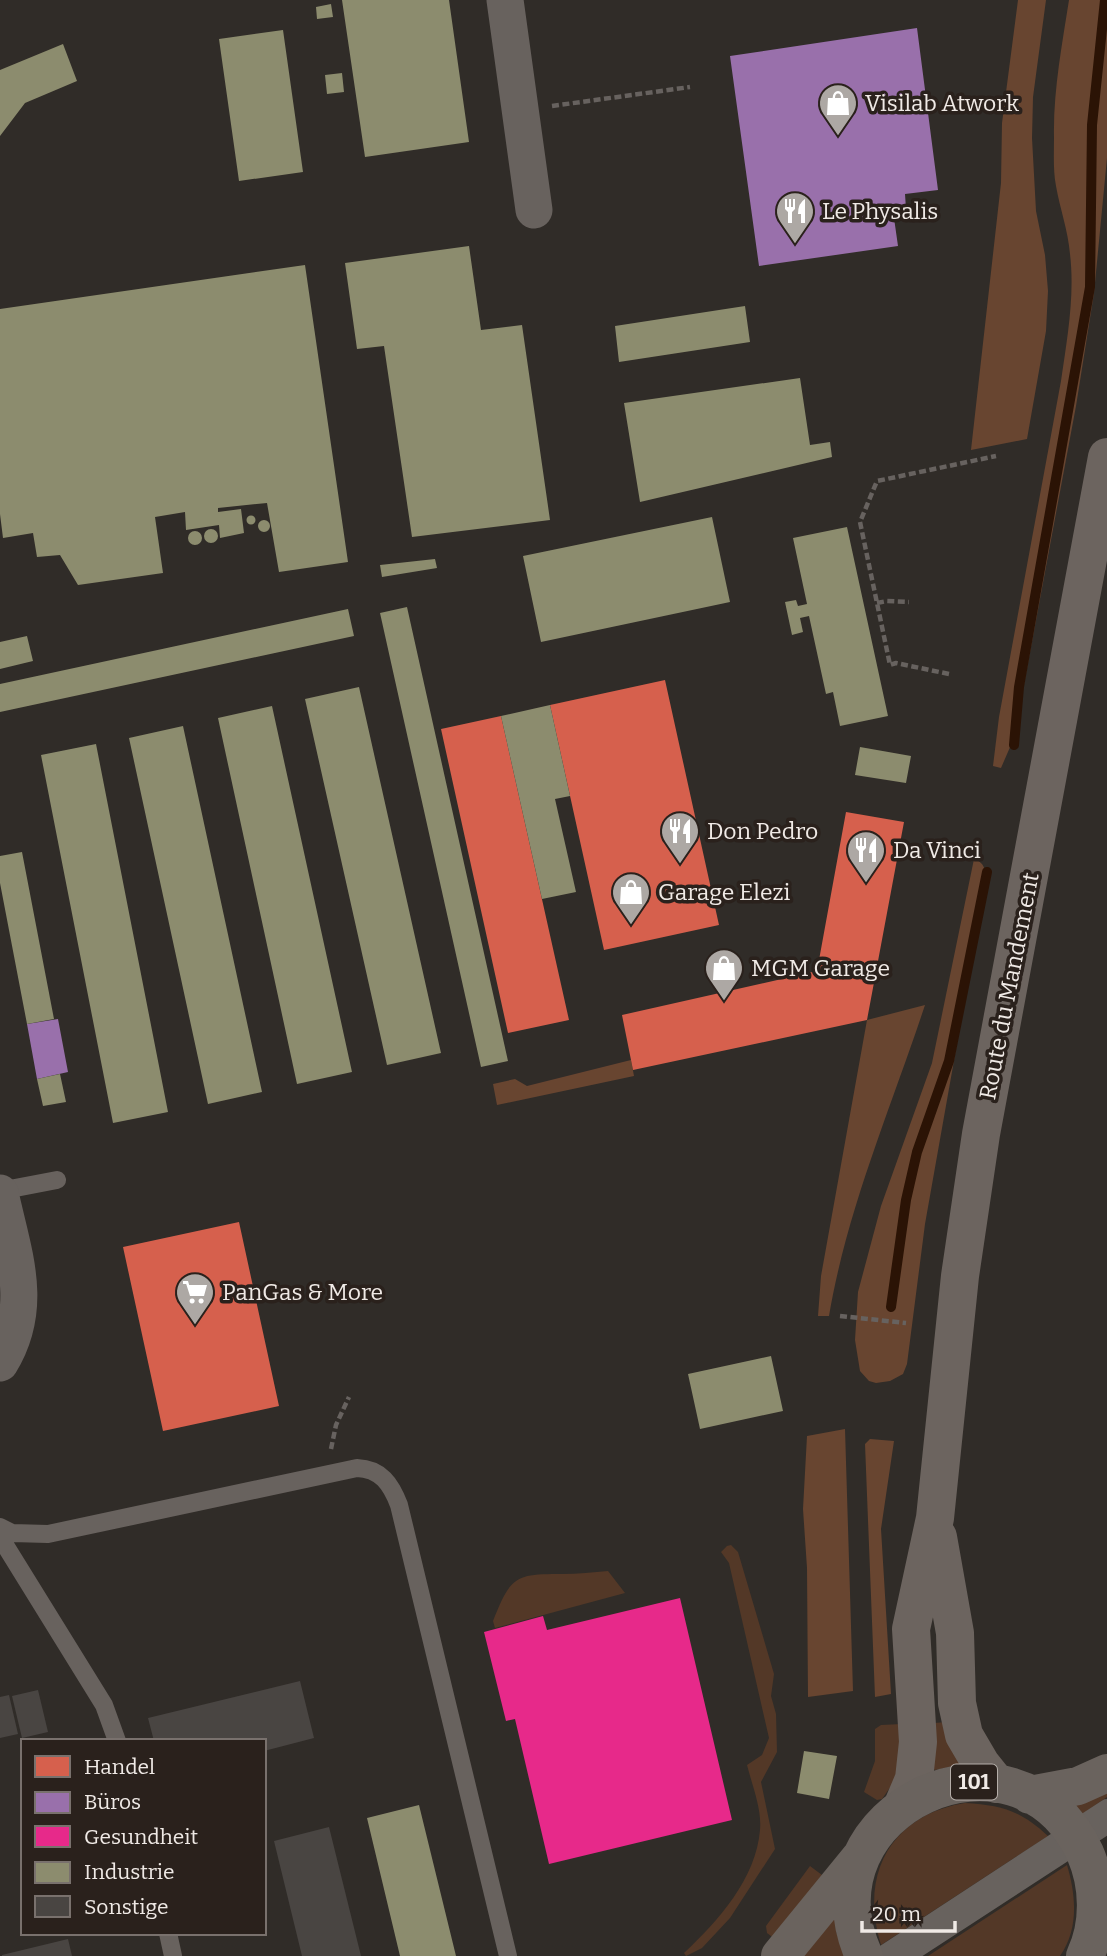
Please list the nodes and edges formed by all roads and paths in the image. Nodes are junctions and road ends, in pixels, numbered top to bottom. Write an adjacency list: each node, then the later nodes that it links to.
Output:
1 (505, 0): 3 (street)
2 (690, 87): 3 (path)
3 (520, 110): 4 (street)
4 (534, 211)
5 (996, 456): 8 (path)
6 (1107, 457): 17 (main road, Route du Mandement)
7 (909, 601): 8 (path)
8 (877, 603): 9 (path)
9 (949, 674)
10 (57, 1180): 11 (lane)
11 (0, 1192): 14 (street)
12 (840, 1316): 13 (path)
13 (906, 1323)
14 (0, 1363)
15 (349, 1397): 16 (path)
16 (337, 1472): 18 (lane); 30 (lane)
17 (935, 1518): 22 (main road, Route du Mandement); 23 (main road, Route du Mandement)
18 (0, 1527)
19 (0, 1537): 20 (lane)
20 (116, 1739)
21 (1107, 1773): 22 (main road, 101)
22 (1014, 1790): 23 (main road, 101); 25 (main road, 101)
23 (903, 1805): 26 (main road, 101)
24 (1107, 1808): 25 (lane)
25 (1086, 1833): 27 (main road, 101); 33 (lane); 34 (lane)
26 (863, 1854): 31 (main road, 101); 32 (main road, 101)
27 (1095, 1933)
28 (168, 1935): 29 (lane)
29 (173, 1956)
30 (509, 1956)
31 (780, 1956)
32 (864, 1956)
33 (881, 1956)
34 (906, 1956)

